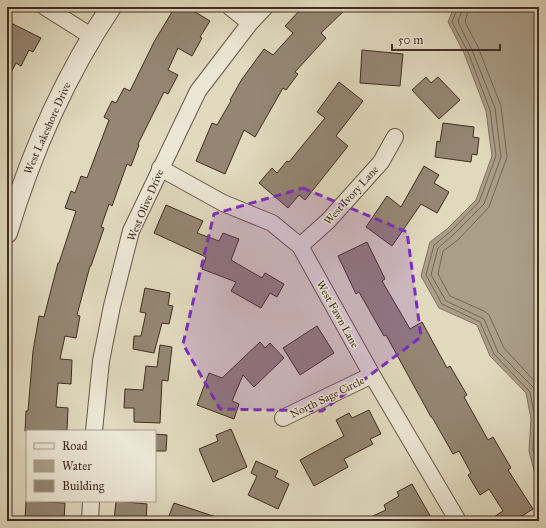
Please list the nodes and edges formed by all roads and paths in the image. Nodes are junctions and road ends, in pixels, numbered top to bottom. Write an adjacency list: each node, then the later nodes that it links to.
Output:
1 (45, 7): 6 (street)
2 (111, 7): 6 (street, West Lakeshore Drive)
3 (230, 7): 5 (street)
4 (265, 7): 5 (street, West Olive Drive)
5 (250, 23): 8 (street, West Olive Drive)
6 (92, 36): 9 (street, West Lakeshore Drive)
7 (395, 137): 10 (street, West Ivory Lane)
8 (160, 168): 10 (street, West Fawn Lane); 13 (street, West Olive Drive)
9 (7, 233)
10 (300, 246): 11 (street, West Fawn Lane)
11 (372, 375): 12 (street, North Sage Circle); 16 (street, West Fawn Lane)
12 (283, 418)
13 (94, 430)
14 (90, 502): 15 (street)
15 (90, 521)
16 (458, 521)

